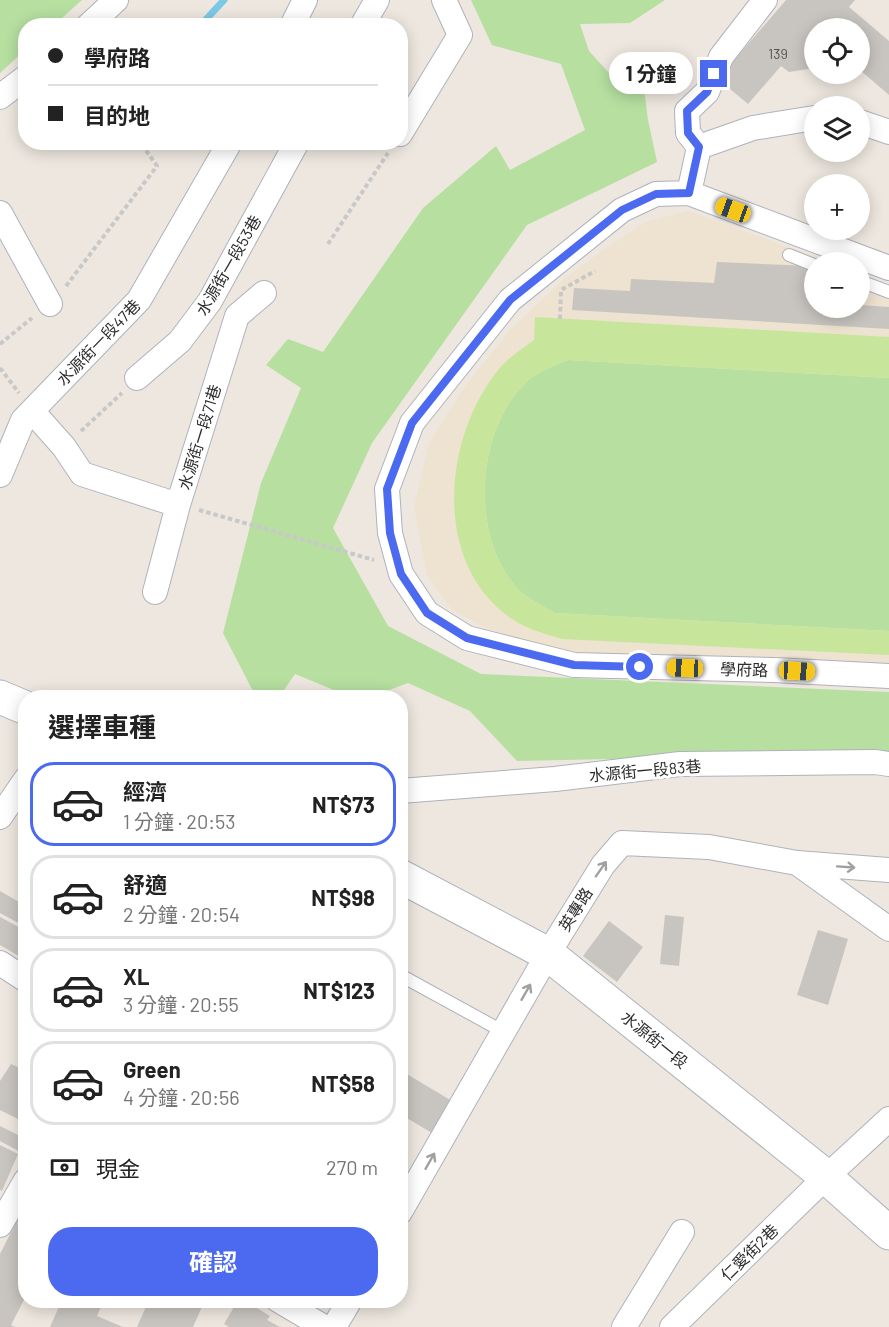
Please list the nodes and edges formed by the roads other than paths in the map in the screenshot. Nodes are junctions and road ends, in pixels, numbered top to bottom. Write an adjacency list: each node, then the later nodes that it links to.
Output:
1 (116, 0): 6 (street)
2 (305, 0): 7 (street)
3 (376, 0): 8 (street)
4 (444, 0): 12 (street)
5 (765, 0): 15 (street)
6 (99, 18)
7 (296, 18)
8 (366, 18)
9 (18, 83): 10 (street)
10 (0, 98)
11 (804, 120): 15 (street)
12 (408, 121)
13 (870, 126): 14 (street)
14 (889, 132)
15 (699, 147): 18 (street)
16 (225, 150): 30 (street, 水源街一段47巷)
17 (293, 150): 26 (street, 水源街一段53巷)
18 (689, 193): 22 (street, 學府路); 34 (street, 學府路)
19 (0, 213): 27 (street)
20 (789, 255): 21 (lane)
21 (804, 261)
22 (889, 268)
23 (870, 285): 24 (lane)
24 (889, 292)
25 (264, 293): 28 (street)
26 (210, 301): 28 (street); 29 (street, 水源街一段53巷)
27 (50, 304)
28 (237, 316): 32 (street, 水源街一段71巷)
29 (137, 378)
30 (32, 411): 31 (street, 水源街一段47巷); 32 (street)
31 (0, 475)
32 (178, 504): 33 (street, 水源街一段71巷)
33 (155, 592)
34 (889, 676)
35 (0, 697): 36 (street)
36 (18, 705)
37 (889, 764): 38 (street, 水源街一段83巷)
38 (408, 790)
39 (18, 791): 40 (street)
40 (0, 817)
41 (797, 863): 42 (street, 英專路, one-way to 42); 44 (street); 45 (street, 英專路, one-way to 41)
42 (889, 870)
43 (408, 880): 45 (street, 水源街一段)
44 (889, 929)
45 (548, 954): 49 (street, 英專路, one-way to 45); 51 (street, 水源街一段)
46 (0, 963): 47 (street)
47 (18, 975)
48 (408, 979): 49 (lane)
49 (504, 1032): 53 (street, 英專路, one-way to 49)
50 (889, 1119): 51 (street, 仁愛街2巷)
51 (826, 1177): 56 (street, 水源街一段); 62 (street, 仁愛街2巷)
52 (18, 1193): 54 (street)
53 (408, 1194)
54 (1, 1221)
55 (682, 1232): 61 (street)
56 (889, 1233)
57 (292, 1308): 59 (street)
58 (345, 1308): 60 (street)
59 (324, 1327)
60 (334, 1327)
61 (624, 1327)
62 (672, 1327)

